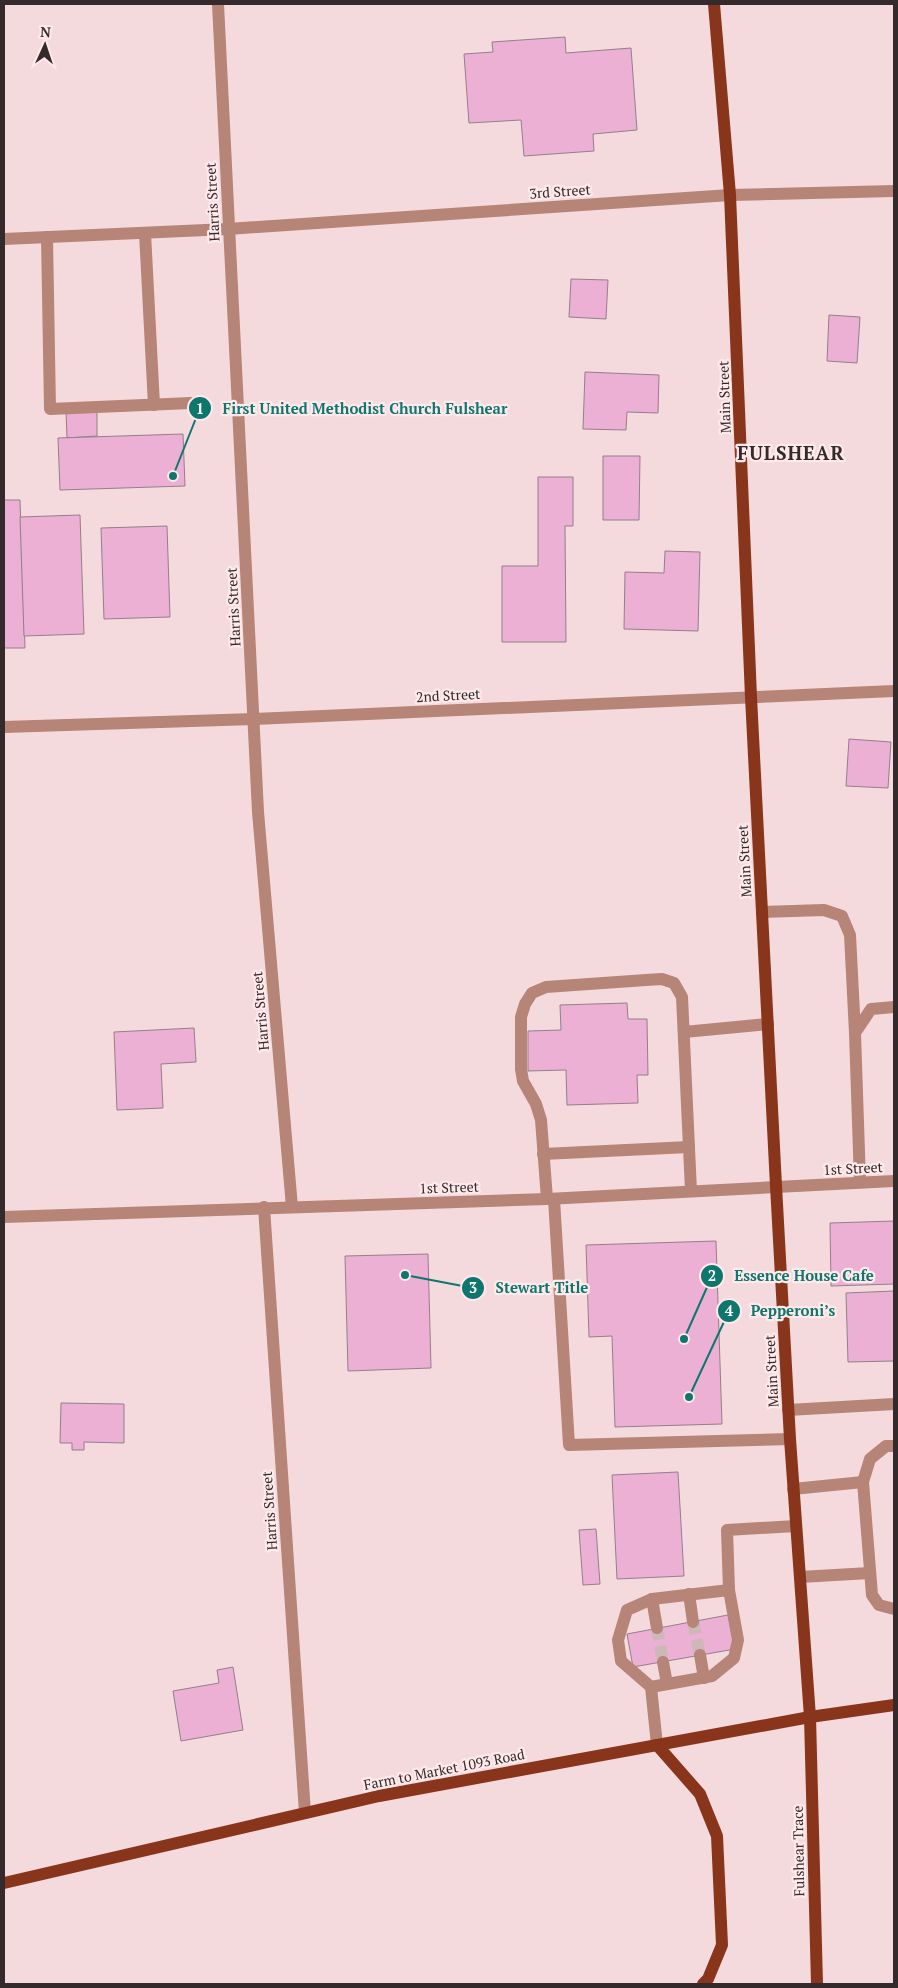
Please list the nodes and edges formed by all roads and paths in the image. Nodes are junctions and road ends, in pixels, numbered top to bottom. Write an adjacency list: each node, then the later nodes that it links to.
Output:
1 (218, 4): 5 (street, Harris Street)
2 (714, 4): 4 (main road, Main Street)
3 (894, 190): 4 (street, 3rd Street)
4 (730, 195): 5 (street, 3rd Street); 12 (main road, Main Street)
5 (228, 229): 6 (street, 3rd Street); 13 (street, Harris Street)
6 (145, 233): 7 (street, 3rd Street); 10 (street)
7 (47, 237): 8 (street, 3rd Street); 10 (street)
8 (4, 239)
9 (191, 403): 10 (street)
10 (154, 405)
11 (894, 691): 12 (street, 2nd Street)
12 (751, 697): 13 (street, 2nd Street); 15 (main road, Main Street)
13 (254, 719): 14 (street, 2nd Street); 28 (street, Harris Street)
14 (4, 726)
15 (762, 912): 17 (main road, Main Street); 19 (street)
16 (894, 1007): 19 (street)
17 (768, 1024): 18 (street); 24 (main road, Main Street)
18 (684, 1032): 20 (street); 21 (street)
19 (855, 1033): 23 (street)
20 (689, 1147): 21 (street); 25 (street)
21 (543, 1154): 26 (street)
22 (894, 1181): 23 (street, 1st Street)
23 (860, 1182): 24 (street, 1st Street)
24 (776, 1186): 25 (street, 1st Street); 31 (main road, Main Street)
25 (691, 1191): 26 (street, 1st Street)
26 (551, 1199): 28 (street, 1st Street); 32 (street)
27 (264, 1207): 28 (street, 1st Street); 29 (street, 1st Street); 53 (street, Harris Street)
28 (292, 1207)
29 (4, 1217)
30 (894, 1404): 31 (street)
31 (788, 1410): 32 (main road, Main Street)
32 (790, 1439): 35 (main road, Main Street)
33 (894, 1446): 34 (street)
34 (863, 1482): 35 (street); 37 (street)
35 (793, 1489): 36 (main road, Main Street)
36 (796, 1526): 38 (main road, Main Street); 39 (street)
37 (870, 1573): 38 (street); 42 (street)
38 (800, 1577): 51 (main road, Main Street)
39 (729, 1590): 40 (street); 47 (street)
40 (689, 1594): 41 (street); 43 (street)
41 (652, 1599): 44 (street); 49 (street)
42 (894, 1609)
43 (693, 1622)
44 (657, 1628)
45 (700, 1655): 47 (street)
46 (663, 1662): 48 (street)
47 (704, 1678): 48 (street)
48 (667, 1684): 49 (street)
49 (650, 1687): 52 (street)
50 (894, 1705): 51 (main road, Farm to Market 1093 Road)
51 (810, 1717): 52 (main road, Farm to Market 1093 Road); 56 (main road, Fulshear Trace)
52 (657, 1745): 53 (main road, Farm to Market 1093 Road); 55 (main road)
53 (304, 1812): 54 (main road, Farm to Market 1093 Road)
54 (4, 1883)
55 (703, 1984)
56 (817, 1984)

